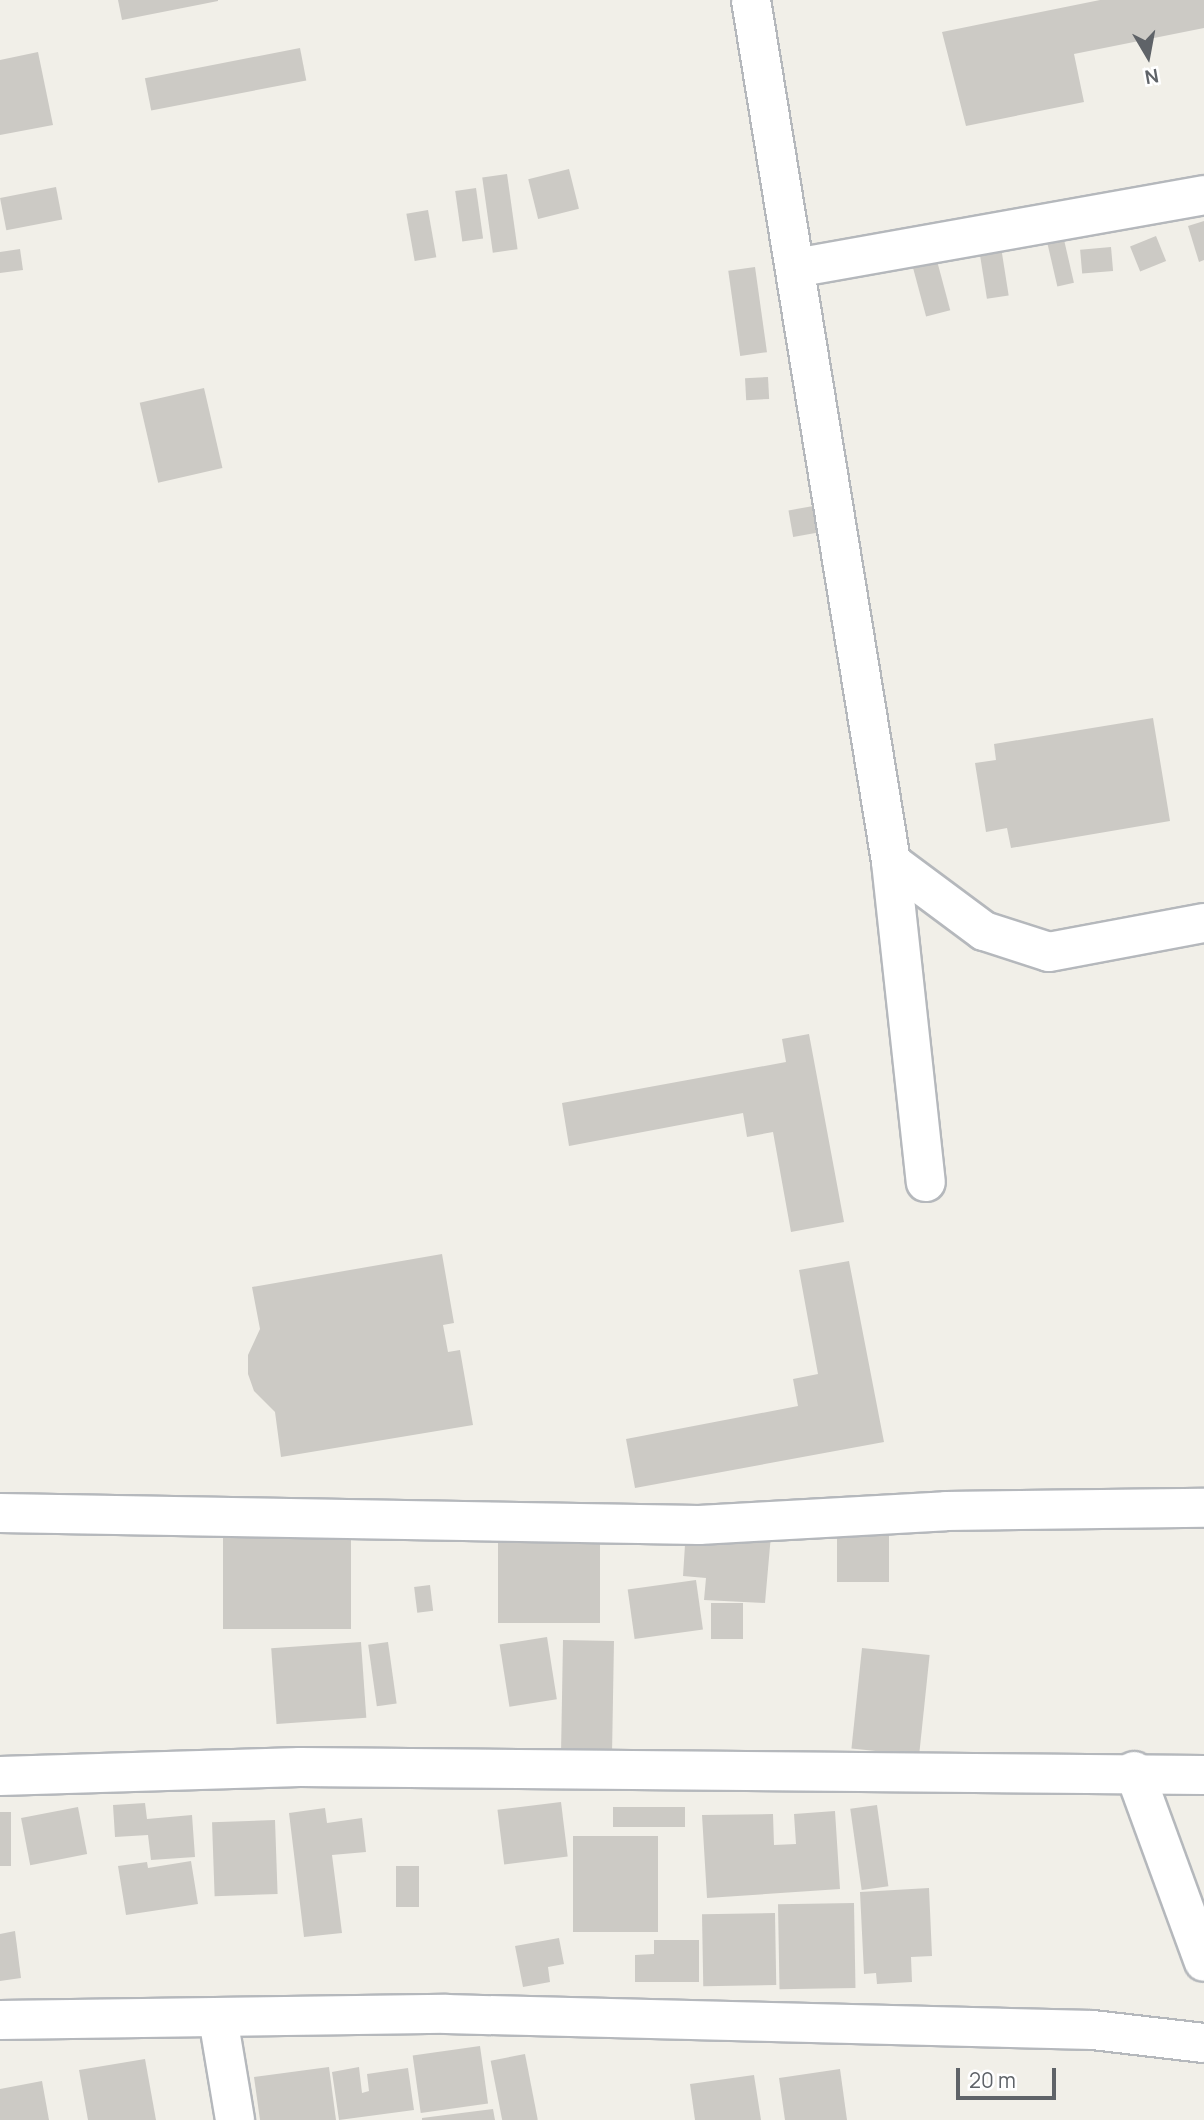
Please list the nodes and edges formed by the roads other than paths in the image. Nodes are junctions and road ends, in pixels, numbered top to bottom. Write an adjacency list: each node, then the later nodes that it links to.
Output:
1 (751, 0): 3 (street)
2 (1204, 195): 3 (street)
3 (794, 268): 4 (street)
4 (891, 862): 5 (street); 6 (street)
5 (1204, 923)
6 (926, 1182)
7 (1204, 1508): 8 (street)
8 (0, 1513)
9 (1134, 1772): 10 (street); 11 (street); 12 (street)
10 (1204, 1775)
11 (0, 1776)
12 (1204, 1962)
13 (218, 2018): 14 (street); 15 (street); 16 (street)
14 (0, 2020)
15 (1204, 2043)
16 (235, 2120)

